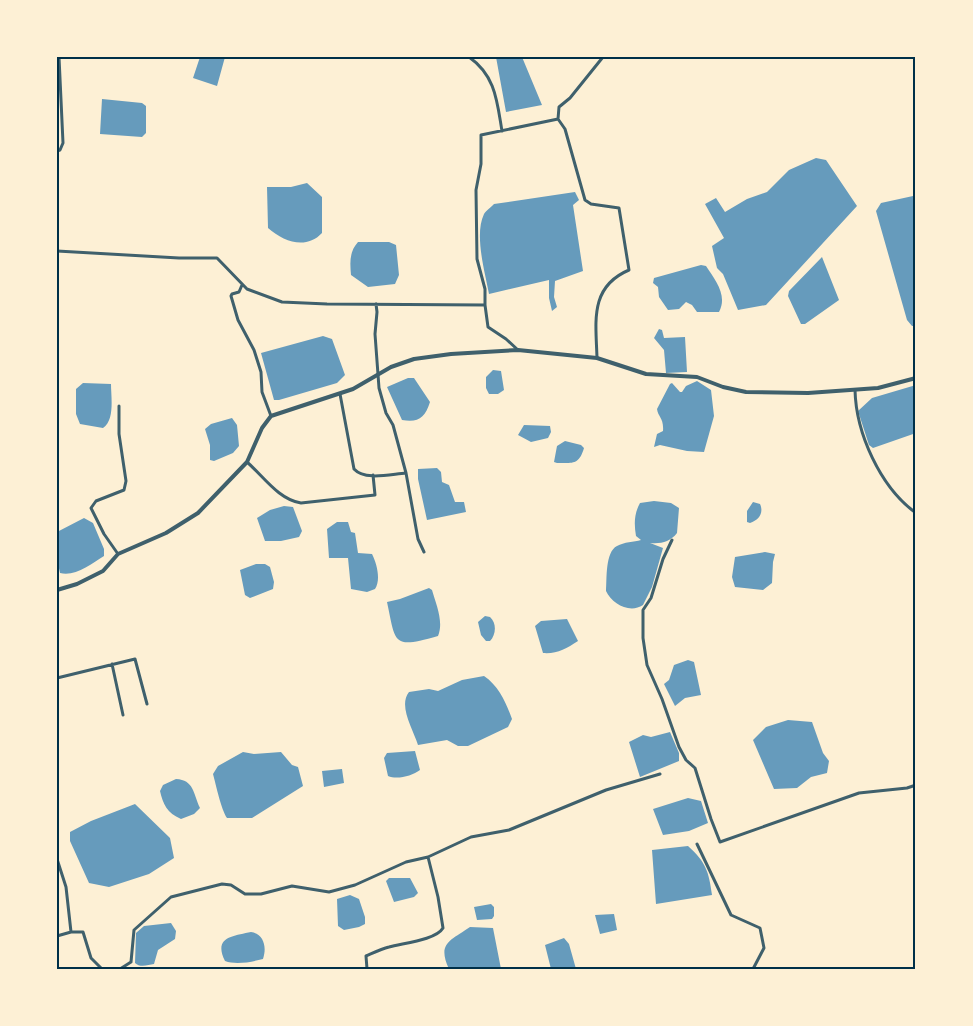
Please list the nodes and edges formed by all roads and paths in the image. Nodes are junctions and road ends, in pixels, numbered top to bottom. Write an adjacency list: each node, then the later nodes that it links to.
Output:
1 (59, 57): 6 (street)
2 (469, 57): 5 (street)
3 (603, 57): 4 (street)
4 (558, 119): 5 (street); 12 (street)
5 (502, 131): 10 (street)
6 (57, 151)
7 (57, 251): 8 (street)
8 (242, 284): 9 (street); 18 (street)
9 (376, 304): 10 (street); 13 (street)
10 (485, 305): 11 (street)
11 (518, 350): 12 (street); 13 (street)
12 (597, 358): 15 (street)
13 (378, 376): 16 (street); 20 (street)
14 (916, 378): 15 (street)
15 (855, 390): 22 (street)
16 (340, 394): 18 (street); 21 (street)
17 (119, 406): 25 (street)
18 (271, 416): 19 (street)
19 (248, 462): 21 (street); 25 (street)
20 (406, 473): 21 (street); 24 (street)
21 (373, 475)
22 (916, 513)
23 (672, 540): 32 (street)
24 (424, 552)
25 (118, 554): 26 (street)
26 (57, 590)
27 (112, 664): 28 (street); 29 (street); 30 (street)
28 (57, 678)
29 (147, 704)
30 (123, 715)
31 (660, 774): 34 (street)
32 (916, 785)
33 (697, 844): 41 (street)
34 (428, 857): 39 (street); 40 (street)
35 (57, 859): 36 (street)
36 (71, 932): 37 (street); 38 (street)
37 (57, 936)
38 (102, 969)
39 (120, 969)
40 (367, 969)
41 (753, 969)

